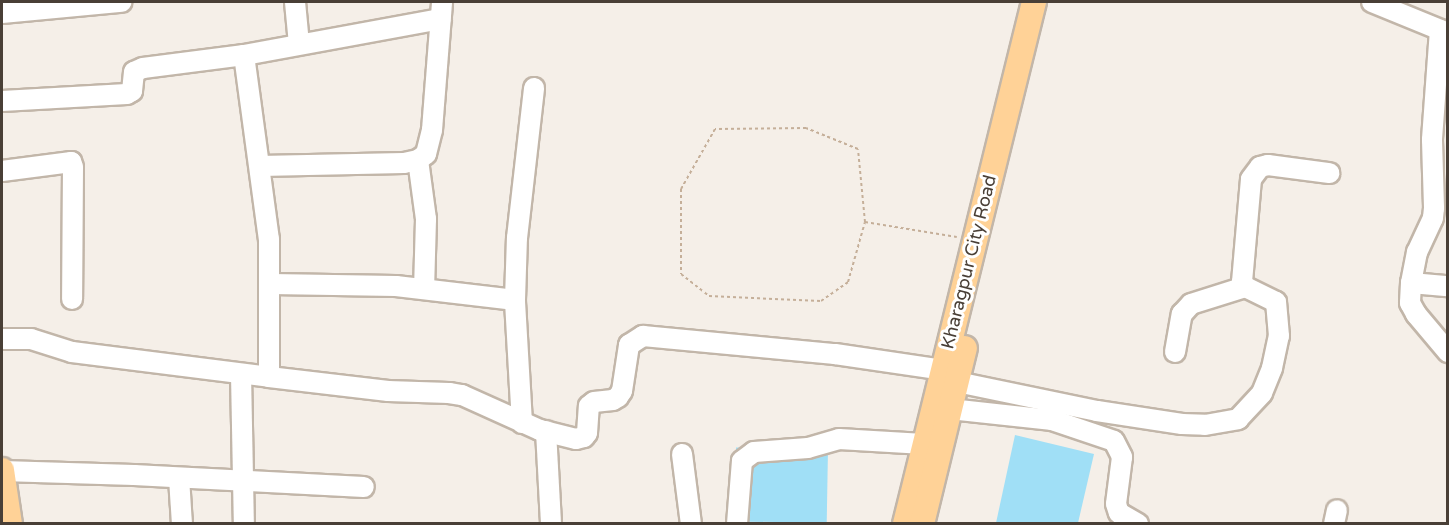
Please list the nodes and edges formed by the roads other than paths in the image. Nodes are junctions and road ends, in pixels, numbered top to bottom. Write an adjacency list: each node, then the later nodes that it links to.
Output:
1 (121, 2): 7 (street)
2 (295, 2): 9 (street)
3 (1034, 2): 28 (main road, Kharagpur City Road)
4 (1050, 2): 28 (main road)
5 (1372, 2): 8 (street)
6 (442, 10): 9 (street); 13 (street)
7 (2, 13)
8 (1444, 32): 17 (street)
9 (299, 44): 10 (street)
10 (244, 55): 12 (street); 14 (street)
11 (534, 88): 23 (street)
12 (2, 101)
13 (418, 160): 14 (street); 21 (street)
14 (260, 166): 18 (street)
15 (2, 171): 22 (street)
16 (1329, 172): 20 (street)
17 (1411, 283): 19 (street); 26 (street)
18 (271, 284): 21 (street); 29 (street)
19 (1448, 286)
20 (1245, 287): 25 (street); 28 (street)
21 (424, 289): 23 (street)
22 (72, 299)
23 (515, 300): 31 (street)
24 (2, 339): 27 (street)
25 (1175, 352)
26 (1448, 352)
27 (241, 374): 29 (street); 37 (street)
28 (950, 376): 30 (main road); 32 (street); 33 (main road, Kharagpur City Road)
29 (270, 377): 31 (street)
30 (950, 409): 46 (main road); 47 (street)
31 (522, 423): 32 (street)
32 (546, 431): 42 (street)
33 (924, 444): 44 (street); 45 (main road, Kharagpur City Road)
34 (682, 454): 43 (street)
35 (2, 476): 36 (street); 39 (main road)
36 (179, 478): 37 (street); 40 (street)
37 (243, 482): 38 (street); 41 (street)
38 (364, 487)
39 (9, 519)
40 (182, 524)
41 (244, 524)
42 (551, 524)
43 (692, 524)
44 (737, 524)
45 (904, 524)
46 (922, 524)
47 (1138, 524)

